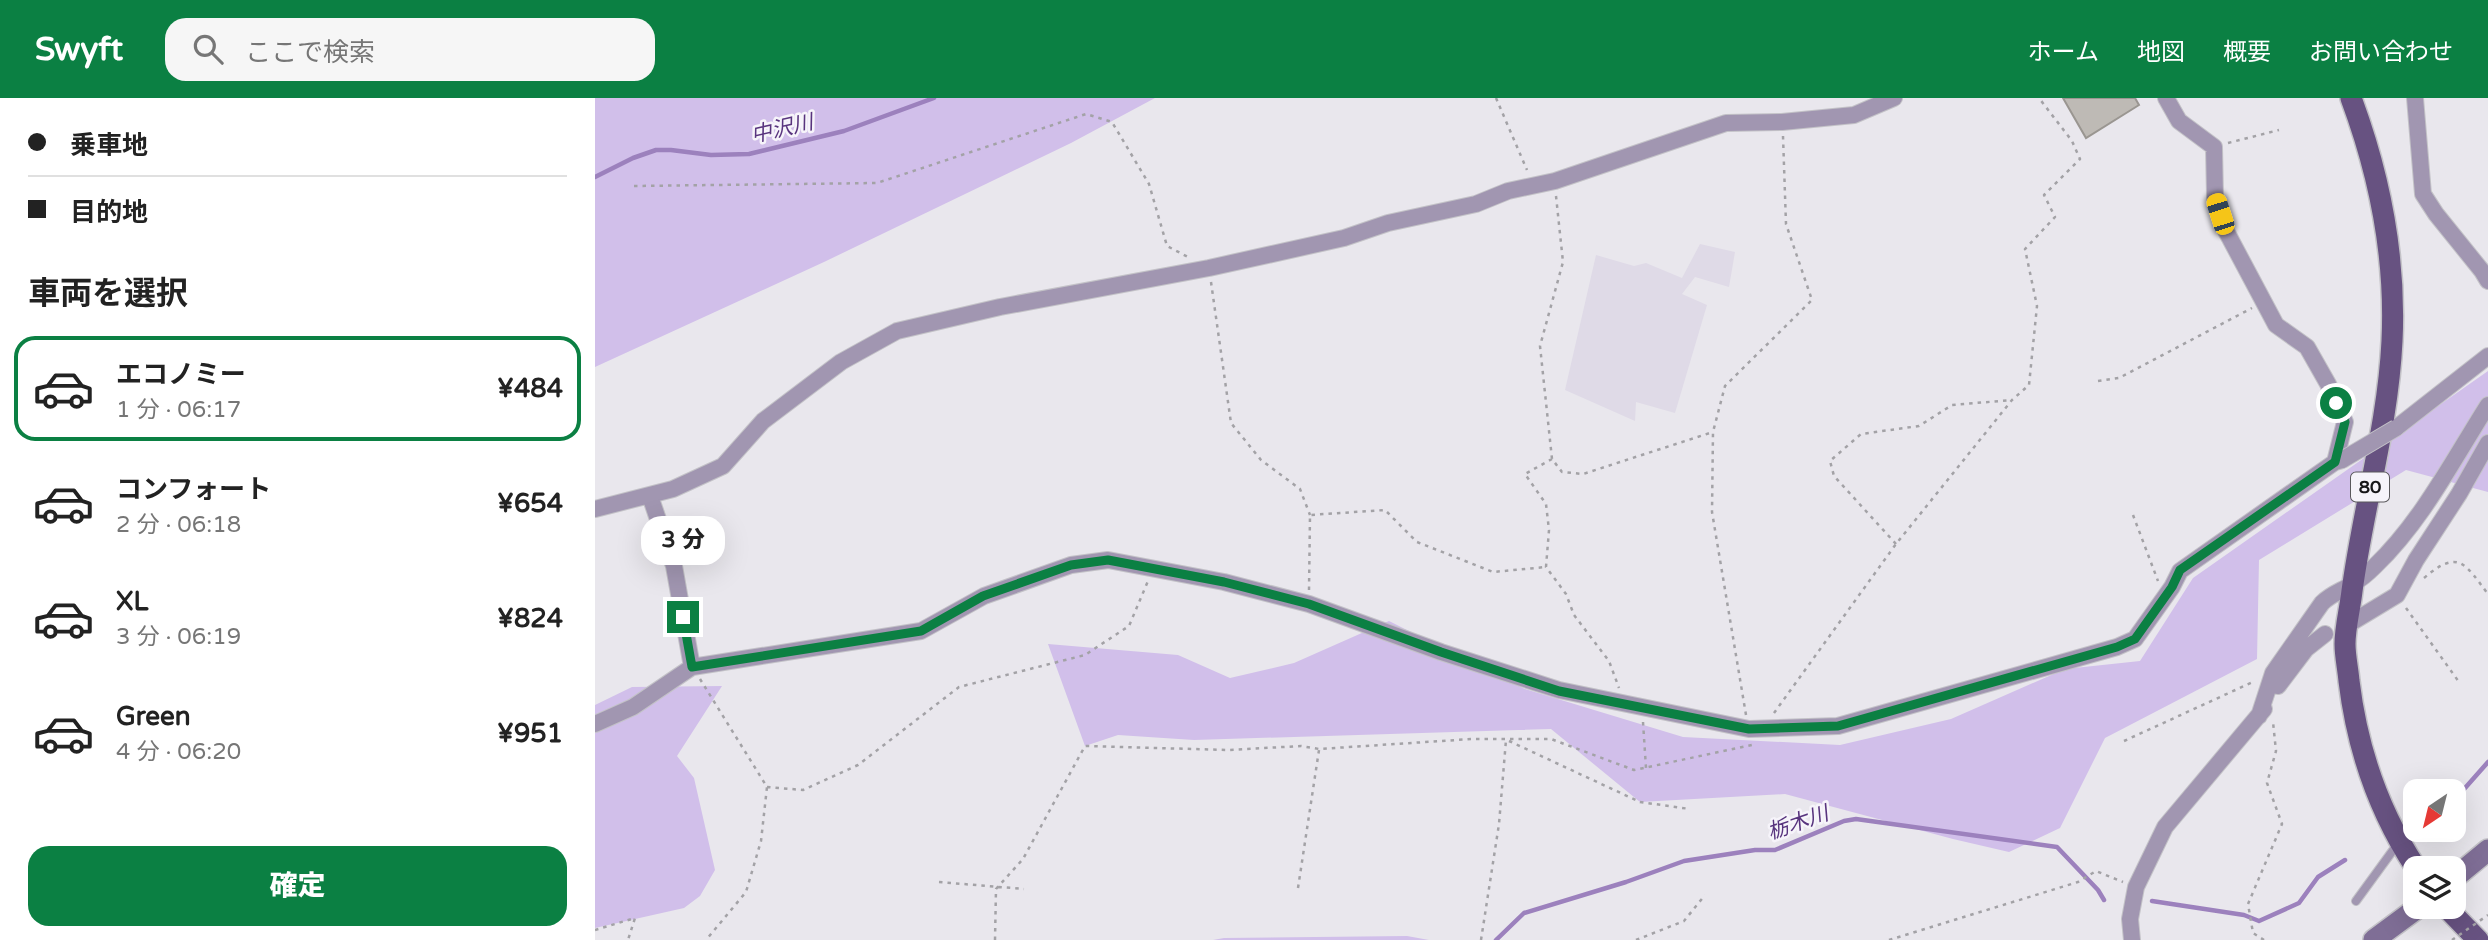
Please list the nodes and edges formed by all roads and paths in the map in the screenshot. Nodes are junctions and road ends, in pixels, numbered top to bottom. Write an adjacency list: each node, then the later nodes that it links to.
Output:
1 (1496, 98): 12 (path)
2 (1894, 98): 7 (street)
3 (2039, 98): 18 (path)
4 (2166, 98): 9 (street)
5 (2351, 98): 31 (main road, 80)
6 (2415, 98): 14 (street)
7 (1782, 122): 10 (street); 20 (path)
8 (2279, 130): 9 (path)
9 (2214, 147): 15 (street)
10 (1555, 181): 12 (street); 22 (path)
11 (634, 186): 13 (path)
12 (1534, 186): 13 (street)
13 (1209, 268): 24 (street); 26 (path)
14 (2488, 281)
15 (2264, 302): 17 (path); 23 (street)
16 (2488, 356): 23 (street, bridge)
17 (2098, 381)
18 (2012, 400): 28 (path); 28 (path)
19 (2488, 405): 31 (street)
20 (1713, 432): 22 (path); 46 (path)
21 (2488, 443): 34 (street)
22 (1552, 459): 29 (path)
23 (2338, 461): 32 (street)
24 (650, 496): 25 (street); 38 (street)
25 (595, 509)
26 (1310, 514): 29 (path); 35 (path)
27 (2133, 515): 32 (path)
28 (1896, 544): 46 (path)
29 (1546, 566): 42 (path)
30 (1153, 568): 35 (street); 38 (street); 51 (path)
31 (2353, 584): 39 (street); 53 (main road, 80)
32 (2172, 587): 46 (street)
33 (2488, 594): 34 (path)
34 (2397, 595): 36 (street); 40 (path)
35 (1309, 604): 42 (street)
36 (2354, 621)
37 (2325, 634): 41 (street)
38 (692, 667): 45 (street); 51 (path)
39 (2273, 673): 44 (street); 48 (path)
40 (2459, 682)
41 (2271, 697): 44 (street); 74 (path)
42 (1625, 703): 43 (street)
43 (1642, 706): 46 (street); 50 (path)
44 (2259, 716): 58 (street)
45 (595, 724)
46 (1756, 734): 50 (path)
47 (1506, 740): 49 (path); 50 (path); 52 (path); 70 (path)
48 (2124, 741)
49 (1319, 749): 59 (path); 69 (path)
50 (1646, 768)
51 (767, 787): 68 (path)
52 (1690, 809)
53 (2399, 842): 55 (main road, 80); 62 (lane)
54 (2488, 850): 56 (main road)
55 (2408, 856)
56 (2466, 868)
57 (939, 881): 60 (path)
58 (2136, 887): 72 (path); 73 (street)
59 (1298, 888)
60 (1024, 889)
61 (1705, 895): 71 (path)
62 (2356, 901)
63 (2488, 915): 76 (path, bridge)
64 (2403, 919): 75 (main road)
65 (2458, 919): 77 (main road)
66 (595, 930): 67 (path)
67 (628, 940)
68 (706, 940)
69 (995, 940)
70 (1481, 940)
71 (1636, 940)
72 (1889, 940)
73 (2132, 940)
74 (2265, 940)
75 (2374, 940)
76 (2452, 940)
77 (2478, 940)

